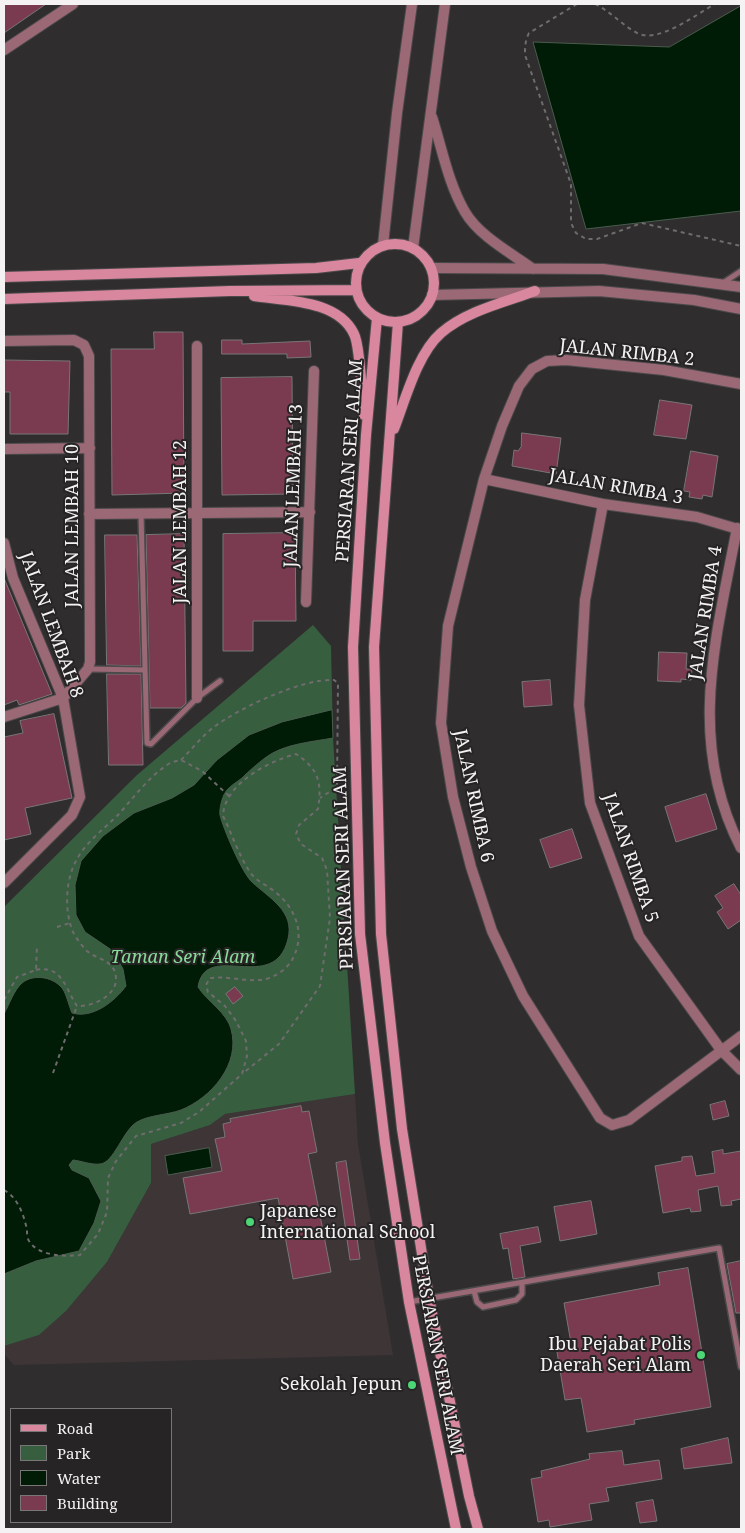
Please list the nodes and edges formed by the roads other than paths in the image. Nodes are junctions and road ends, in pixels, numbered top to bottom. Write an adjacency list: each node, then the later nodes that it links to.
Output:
1 (73, 4): 4 (street)
2 (412, 4): 6 (street)
3 (445, 4): 5 (street)
4 (4, 50)
5 (431, 113): 7 (street); 10 (street)
6 (384, 245): 7 (street); 8 (street)
7 (414, 248): 9 (street)
8 (359, 263): 12 (street); 15 (street)
9 (431, 268): 10 (street); 18 (street)
10 (533, 269): 13 (street)
11 (741, 271): 13 (lane)
12 (4, 277)
13 (723, 284): 14 (street)
14 (741, 287)
15 (356, 290): 16 (street); 21 (street)
16 (230, 291): 19 (street); 28 (street)
17 (535, 291): 18 (street); 20 (street); 29 (street)
18 (432, 295): 22 (street)
19 (4, 299)
20 (741, 309)
21 (377, 318): 22 (street); 28 (street, PERSIARAN SERI ALAM)
22 (398, 322): 29 (street, PERSIARAN SERI ALAM)
23 (4, 341): 30 (street, JALAN LEMBAH 10)
24 (197, 346): 35 (street, JALAN LEMBAH 12)
25 (314, 371): 34 (street, JALAN LEMBAH 13)
26 (741, 384): 27 (street, JALAN RIMBA 2)
27 (519, 386): 32 (street, JALAN RIMBA 6)
28 (366, 436): 55 (street, PERSIARAN SERI ALAM)
29 (391, 437): 54 (street, PERSIARAN SERI ALAM)
30 (90, 448): 31 (street); 36 (street, JALAN LEMBAH 10)
31 (4, 449)
32 (484, 479): 33 (street, JALAN RIMBA 3); 50 (street, JALAN RIMBA 6)
33 (603, 504): 38 (street, JALAN RIMBA 3); 50 (street, JALAN RIMBA 5)
34 (310, 512): 35 (street); 40 (street, JALAN LEMBAH 13)
35 (197, 513): 37 (street); 45 (street, JALAN LEMBAH 12)
36 (89, 514): 37 (street); 41 (street, JALAN LEMBAH 10)
37 (141, 514): 42 (lane)
38 (739, 529): 47 (street, JALAN RIMBA 4)
39 (4, 543): 44 (street, JALAN LEMBAH 8)
40 (306, 602)
41 (88, 669): 42 (lane); 44 (street)
42 (145, 670): 45 (lane)
43 (220, 681): 45 (lane)
44 (63, 698): 46 (street); 48 (street, JALAN LEMBAH 8)
45 (197, 698)
46 (4, 717)
47 (741, 848)
48 (4, 883)
49 (741, 1036): 50 (street)
50 (720, 1050): 51 (street, JALAN RIMBA 5)
51 (741, 1070)
52 (522, 1283): 53 (lane); 53 (lane); 57 (lane)
53 (474, 1291): 54 (lane)
54 (429, 1298): 55 (lane); 60 (street, PERSIARAN SERI ALAM)
55 (409, 1302): 59 (street, PERSIARAN SERI ALAM)
56 (741, 1330): 57 (lane)
57 (735, 1331): 58 (lane)
58 (741, 1367)
59 (456, 1529)
60 (478, 1529)

